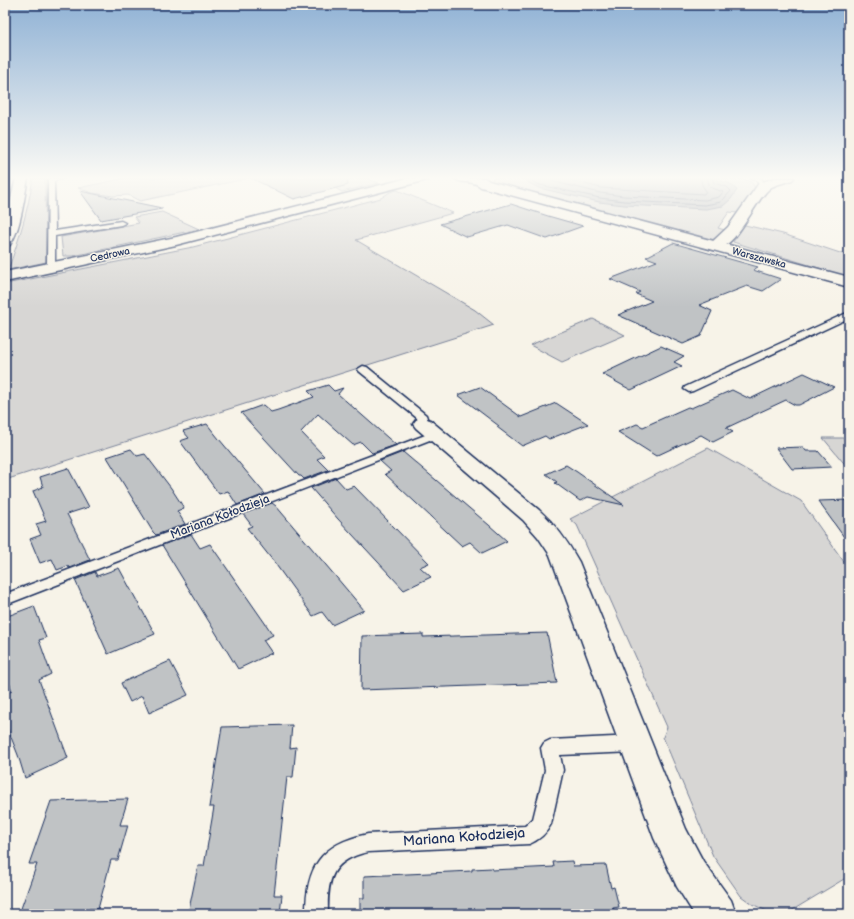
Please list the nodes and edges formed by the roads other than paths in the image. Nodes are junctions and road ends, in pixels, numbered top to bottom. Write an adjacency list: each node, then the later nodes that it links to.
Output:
1 (12, 221): 8 (street)
2 (51, 221): 7 (lane)
3 (261, 221): 10 (street, Cedrowa)
4 (622, 221): 9 (street, Warszawska)
5 (739, 221): 9 (street)
6 (121, 223): 7 (lane)
7 (51, 234): 10 (lane)
8 (5, 242)
9 (716, 246): 12 (street, Warszawska)
10 (54, 267): 11 (street, Cedrowa)
11 (5, 277)
12 (849, 282)
13 (849, 315): 15 (lane)
14 (363, 369): 16 (lane)
15 (689, 389)
16 (430, 429): 17 (lane, Mariana Kołodzieja); 18 (street)
17 (5, 600)
18 (636, 744): 19 (lane, Mariana Kołodzieja); 20 (street)
19 (317, 914)
20 (717, 914)

